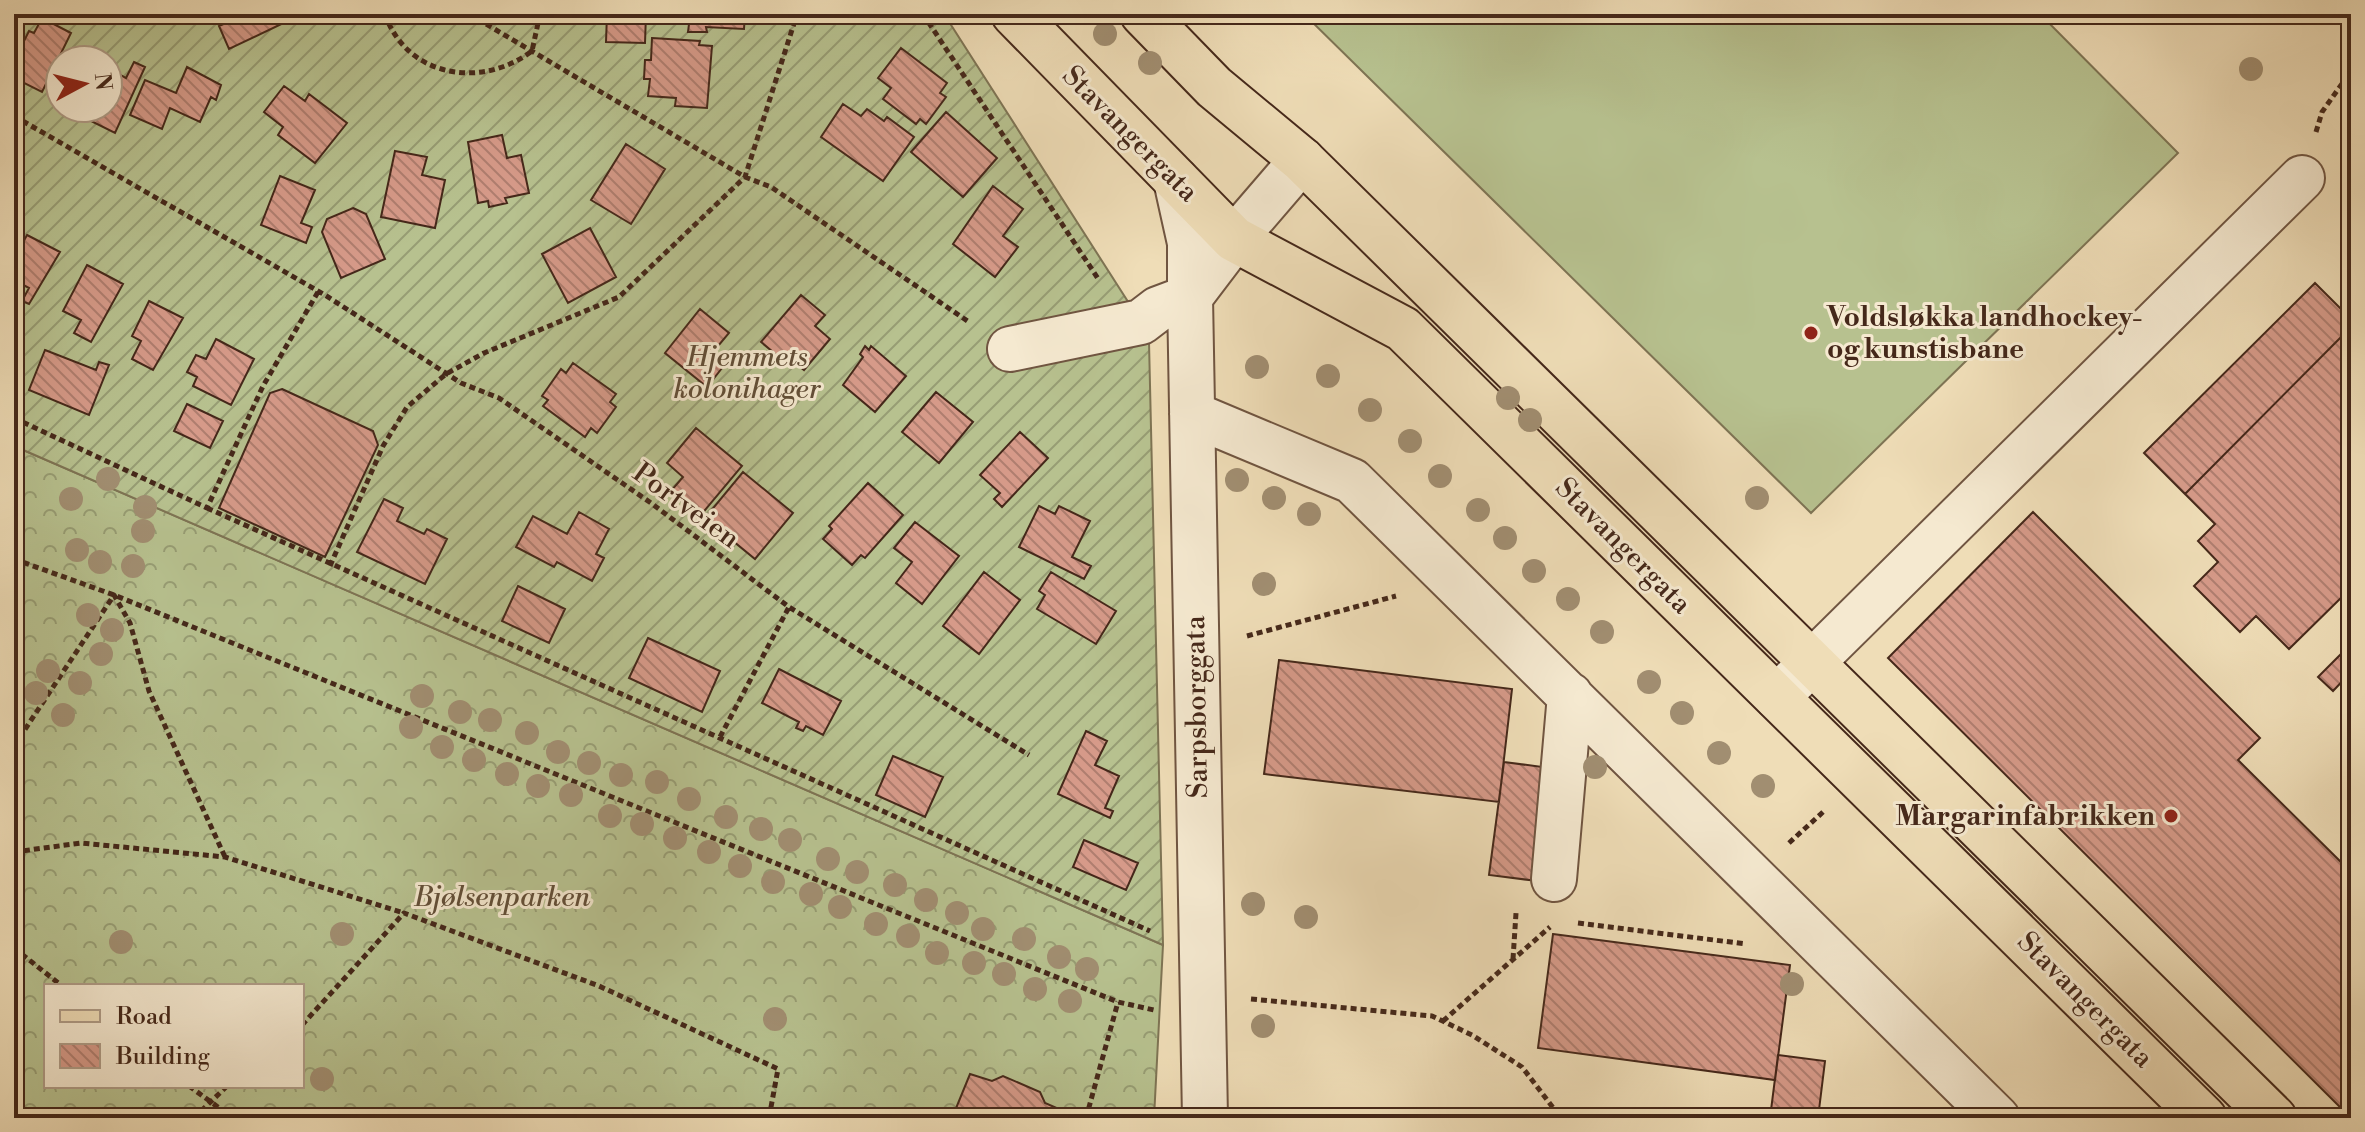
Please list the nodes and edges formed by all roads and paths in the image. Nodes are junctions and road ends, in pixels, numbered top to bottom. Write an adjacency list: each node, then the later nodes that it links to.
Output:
1 (385, 14): 8 (path)
2 (469, 14): 8 (path)
3 (540, 14): 8 (path)
4 (797, 14): 12 (path)
5 (923, 14): 18 (path)
6 (1014, 14): 14 (main road, Stavangergata)
7 (1143, 14): 11 (main road, Stavangergata)
8 (532, 51): 12 (path)
9 (2351, 71): 13 (path)
10 (14, 116): 16 (path, Portveien)
11 (1302, 160): 15 (street); 30 (main road, Stavangergata)
12 (745, 177): 19 (path); 20 (path)
13 (2302, 178): 30 (street)
14 (1176, 180): 15 (main road, Stavangergata); 17 (street, Sarpsborggata)
15 (1234, 239): 17 (street); 32 (main road, Stavangergata)
16 (318, 292): 20 (path, Portveien); 23 (path)
17 (1190, 297): 18 (street); 21 (street, Sarpsborggata)
18 (1129, 326): 19 (street)
19 (1010, 349)
20 (446, 374): 25 (path); 28 (path, Portveien)
21 (1192, 414): 26 (street); 47 (street, Sarpsborggata)
22 (14, 418): 23 (path)
23 (207, 508): 25 (path)
24 (14, 559): 27 (path)
25 (330, 566): 33 (path)
26 (1455, 582): 29 (path); 31 (street)
27 (114, 595): 34 (path); 39 (path); 48 (path)
28 (789, 607): 33 (path); 35 (path, Portveien)
29 (1247, 637)
30 (1816, 662): 32 (street); 63 (main road, Stavangergata)
31 (1570, 695): 40 (street); 41 (street)
32 (1777, 697): 62 (main road, Stavangergata)
33 (720, 737): 44 (path)
34 (14, 746)
35 (1029, 755)
36 (1825, 810): 37 (path)
37 (1798, 834)
38 (14, 852): 39 (path)
39 (225, 857): 42 (path)
40 (1768, 890): 43 (path); 61 (street)
41 (1556, 900): 50 (path)
42 (404, 913): 51 (path); 57 (path)
43 (1572, 922)
44 (1163, 936)
45 (14, 948): 46 (path)
46 (59, 984)
47 (1202, 995): 50 (path); 59 (street, Sarpsborggata)
48 (1118, 1002): 49 (path); 58 (path)
49 (1160, 1012)
50 (1443, 1021): 60 (path)
51 (304, 1023)
52 (192, 1088): 54 (path)
53 (224, 1088): 54 (path)
54 (208, 1101): 55 (path); 56 (path)
55 (194, 1118)
56 (233, 1118)
57 (769, 1118)
58 (1086, 1118)
59 (1205, 1118)
60 (1561, 1118)
61 (1997, 1118)
62 (2204, 1118)
63 (2274, 1118)

